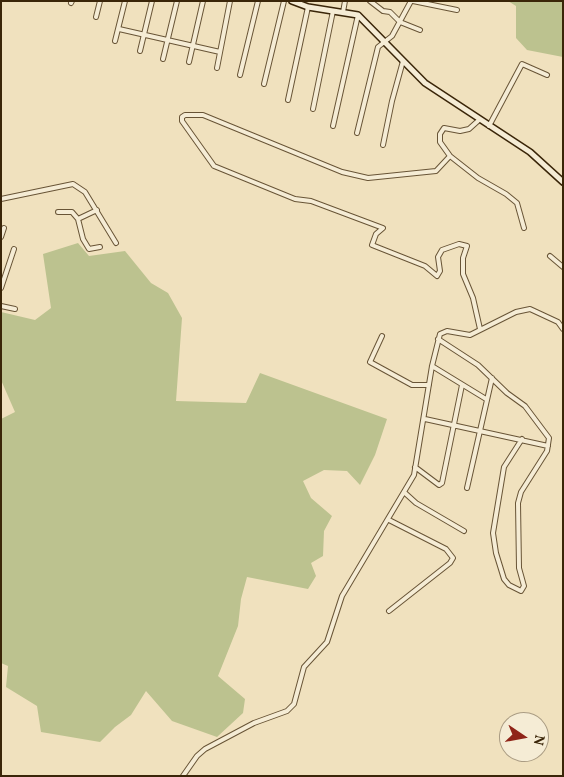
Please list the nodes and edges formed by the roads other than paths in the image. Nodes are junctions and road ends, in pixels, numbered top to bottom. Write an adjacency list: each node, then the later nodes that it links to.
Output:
1 (100, 1): 18 (street)
2 (125, 1): 20 (street)
3 (152, 1): 22 (street)
4 (177, 1): 23 (street)
5 (203, 1): 26 (street)
6 (230, 1): 28 (street)
7 (258, 1): 34 (street)
8 (284, 1): 35 (street)
9 (292, 1): 13 (main road)
10 (345, 1): 16 (street)
11 (370, 1): 19 (street)
12 (412, 1): 14 (street); 19 (street)
13 (308, 8): 15 (main road); 36 (street)
14 (456, 10)
15 (333, 11): 16 (main road); 37 (street)
16 (343, 12): 17 (main road)
17 (358, 16): 25 (main road); 39 (street)
18 (96, 17)
19 (400, 22): 21 (street); 25 (street)
20 (118, 29): 22 (street); 24 (street)
21 (420, 30)
22 (144, 35): 23 (street); 27 (street)
23 (168, 40): 26 (street); 29 (street)
24 (116, 41)
25 (385, 43): 30 (main road); 41 (street)
26 (193, 46): 28 (street); 31 (street)
27 (140, 51)
28 (220, 52): 32 (street)
29 (163, 59)
30 (403, 61): 38 (main road); 42 (street)
31 (189, 62)
32 (217, 68)
33 (547, 75): 40 (street)
34 (240, 76)
35 (264, 84)
36 (288, 100)
37 (313, 110)
38 (479, 120): 40 (main road); 43 (street)
39 (334, 126)
40 (489, 126): 44 (main road)
41 (357, 133)
42 (383, 145)
43 (450, 156): 50 (street); 60 (street)
44 (563, 182)
45 (1, 199): 46 (street)
46 (98, 210): 48 (street); 52 (street)
47 (58, 212): 48 (street)
48 (78, 219): 53 (street)
49 (4, 228): 51 (street)
50 (524, 228)
51 (1, 237)
52 (116, 243)
53 (100, 247)
54 (14, 249): 57 (street)
55 (550, 256): 56 (street)
56 (563, 267)
57 (1, 288)
58 (1, 306): 59 (street)
59 (16, 309)
60 (480, 329): 61 (street); 63 (street)
61 (563, 329)
62 (382, 336): 66 (street)
63 (438, 339): 64 (street); 65 (street)
64 (432, 366): 66 (street); 67 (street)
65 (492, 378): 68 (street); 73 (street)
66 (429, 385): 69 (street)
67 (462, 385): 68 (street); 70 (street)
68 (486, 400): 71 (street)
69 (425, 419): 70 (street); 74 (street)
70 (453, 424): 71 (street); 74 (street)
71 (479, 431): 72 (street); 75 (street)
72 (522, 439): 73 (street); 73 (street)
73 (548, 446)
74 (415, 466): 76 (street)
75 (467, 488)
76 (405, 493): 77 (street); 78 (street)
77 (389, 520): 79 (street); 80 (street)
78 (464, 531)
79 (389, 612)
80 (182, 776)

